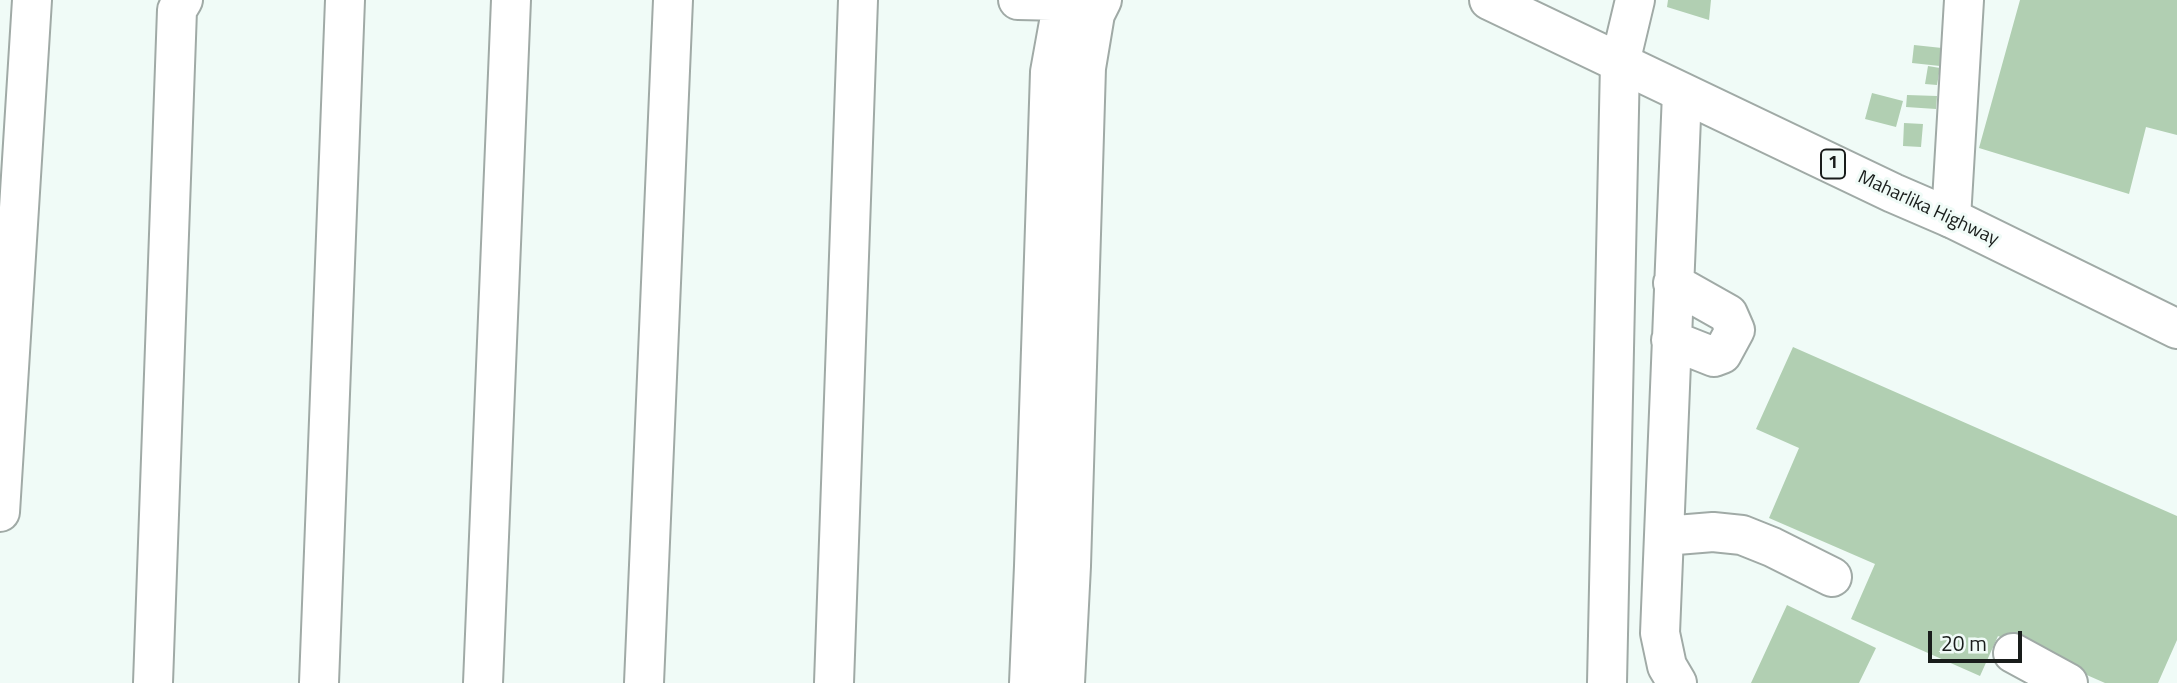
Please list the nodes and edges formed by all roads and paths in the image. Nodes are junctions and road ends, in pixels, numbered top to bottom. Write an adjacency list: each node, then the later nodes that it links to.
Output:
1 (32, 0): 18 (main road)
2 (183, 0): 22 (main road)
3 (345, 0): 23 (main road)
4 (511, 0): 24 (main road)
5 (673, 0): 25 (main road)
6 (858, 0): 26 (main road)
7 (1018, 0): 11 (main road)
8 (1489, 0): 12 (main road, Maharlika Highway / 1)
9 (1635, 0): 12 (main road)
10 (1964, 0): 14 (main road)
11 (1081, 4): 27 (main road); 28 (main road)
12 (1620, 63): 13 (main road, Maharlika Highway / 1); 29 (main road)
13 (1682, 93): 14 (main road, Maharlika Highway / 1); 15 (main road)
14 (1951, 218): 16 (main road, Maharlika Highway / 1)
15 (1673, 283): 17 (main road); 17 (main road)
16 (2177, 329)
17 (1671, 340): 19 (main road)
18 (0, 512)
19 (1664, 536): 20 (main road); 30 (main road)
20 (1832, 577)
21 (2013, 653): 31 (main road)
22 (153, 683)
23 (319, 683)
24 (484, 683)
25 (644, 683)
26 (834, 683)
27 (1029, 683)
28 (1065, 683)
29 (1606, 683)
30 (1677, 683)
31 (2068, 683)

